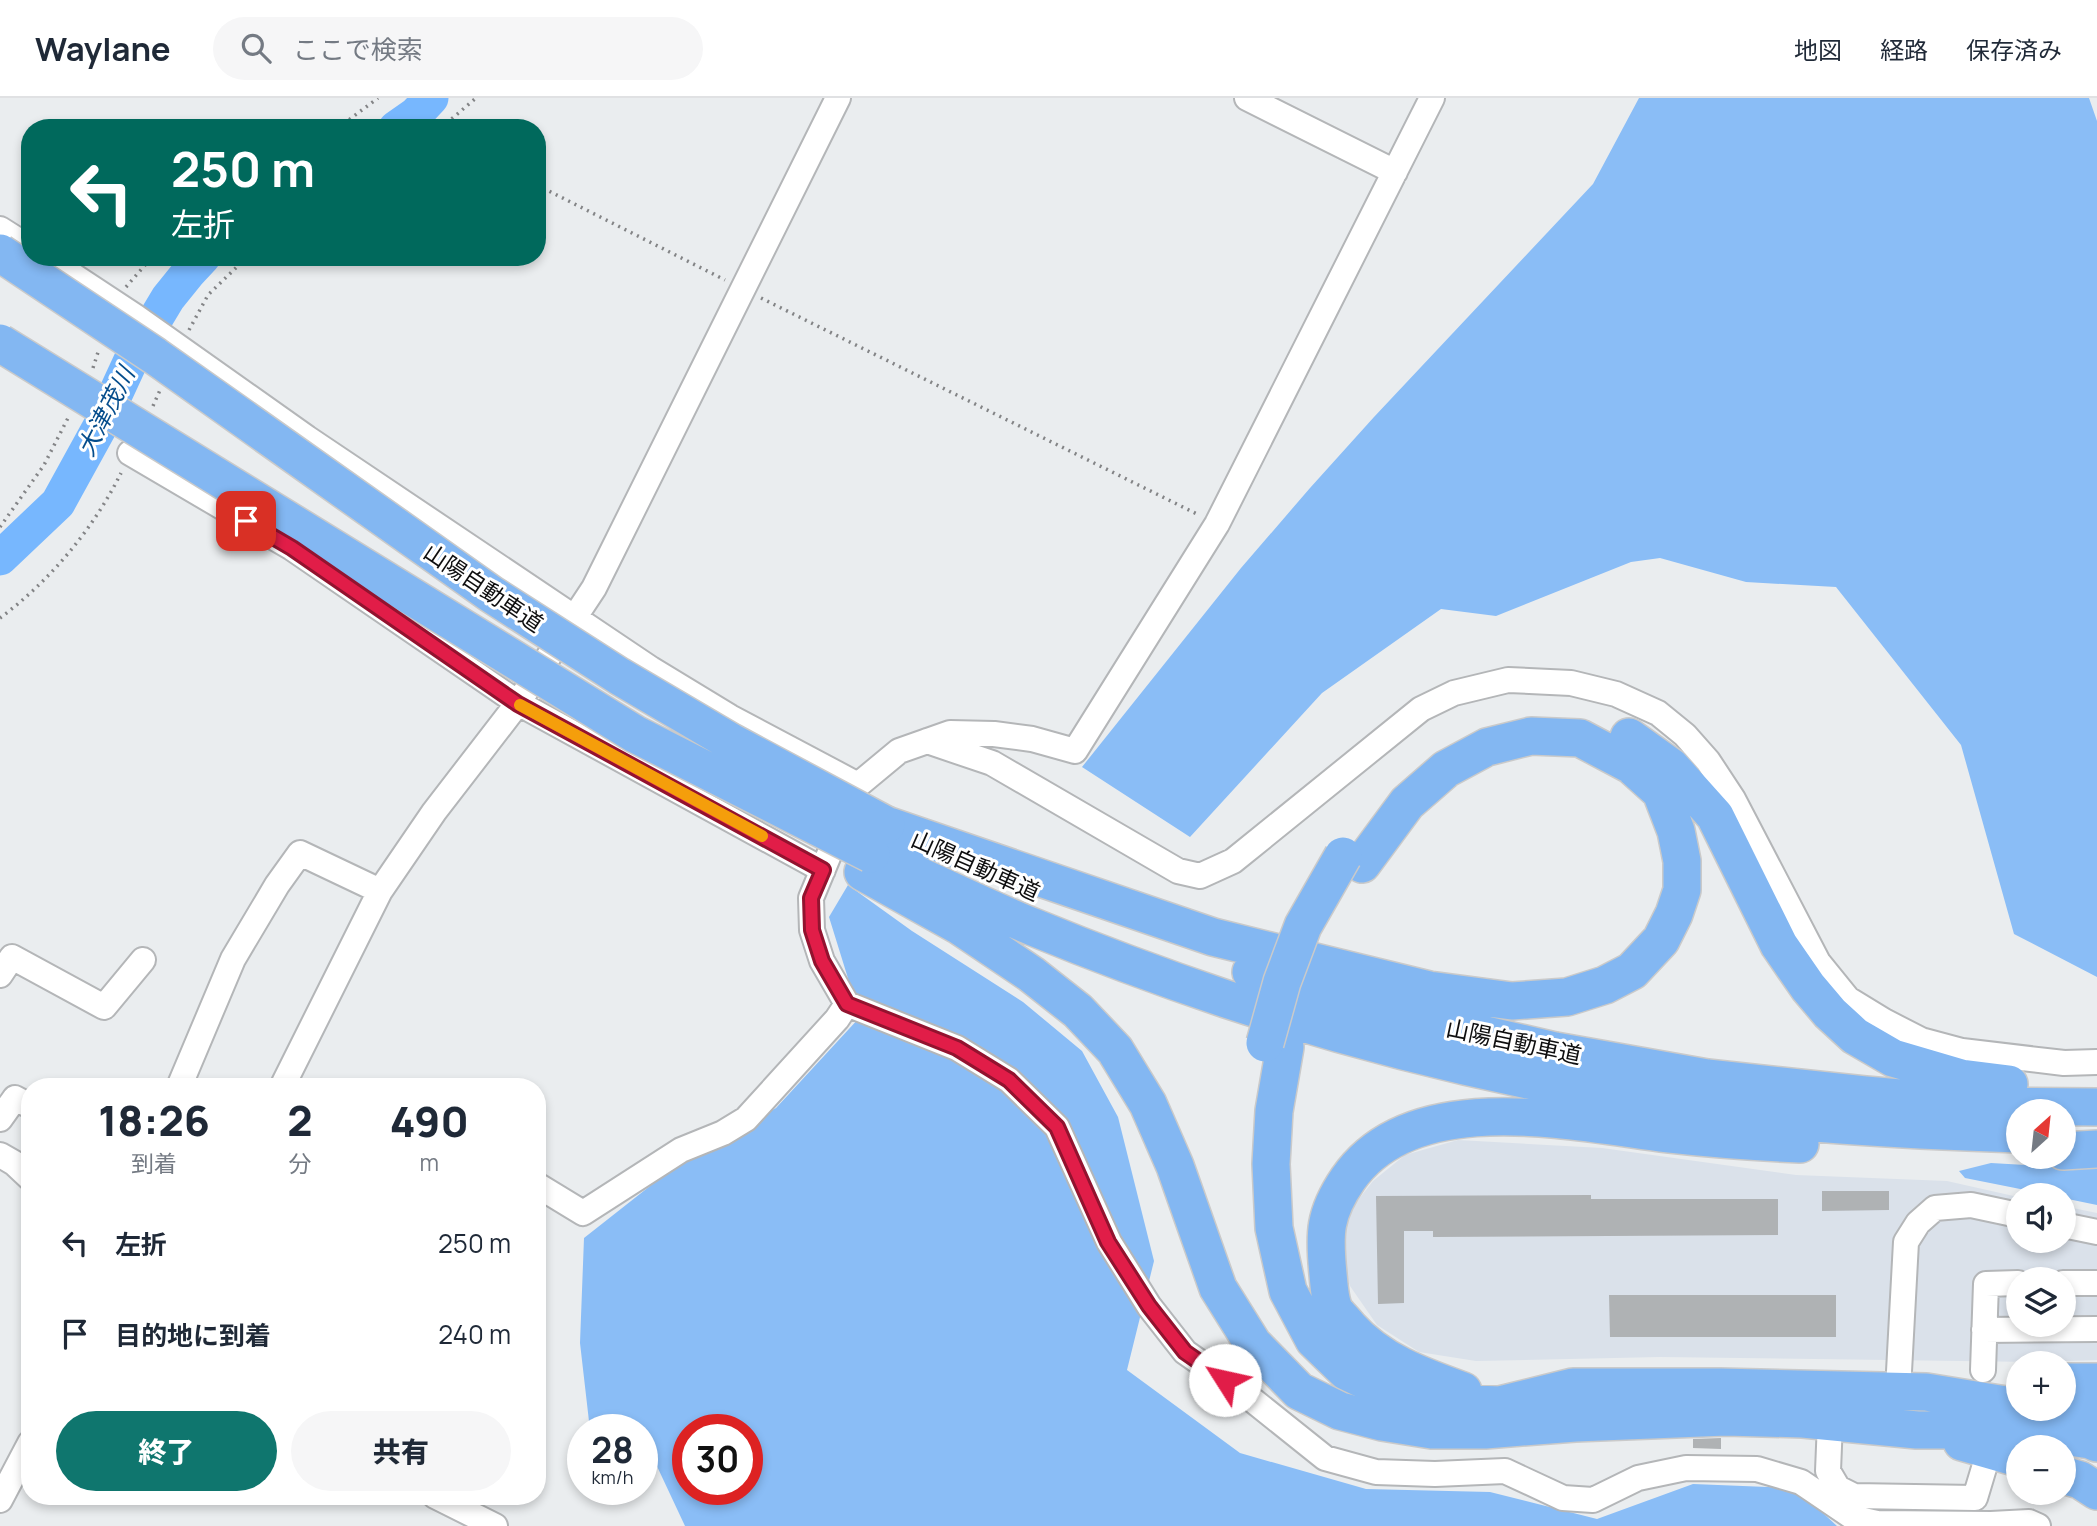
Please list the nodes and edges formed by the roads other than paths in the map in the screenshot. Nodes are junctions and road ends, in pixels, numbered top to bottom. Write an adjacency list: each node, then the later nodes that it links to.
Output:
1 (838, 98): 11 (street)
2 (1247, 98): 4 (street)
3 (1433, 98): 4 (street)
4 (1395, 172): 13 (street)
5 (0, 229): 6 (street)
6 (21, 242)
7 (0, 253): 15 (highway, 山陽自動車道, bridge)
8 (59, 266): 11 (street)
9 (0, 343): 15 (highway, 山陽自動車道, bridge)
10 (130, 453): 12 (street)
11 (575, 618): 12 (street); 14 (street)
12 (518, 704): 17 (street); 18 (street)
13 (927, 741): 14 (street); 23 (street)
14 (858, 785): 17 (street)
15 (874, 850): 16 (highway); 28 (highway, 山陽自動車道); 30 (highway, 山陽自動車道); 56 (highway)
16 (1352, 860): 22 (highway); 26 (highway)
17 (823, 870): 21 (street)
18 (380, 891): 24 (street); 25 (street)
19 (143, 960): 20 (street)
20 (0, 975)
21 (847, 1004): 38 (street); 67 (street)
22 (1275, 1045): 52 (highway); 56 (highway)
23 (2097, 1062)
24 (183, 1078)
25 (286, 1078)
26 (2097, 1100)
27 (21, 1101): 29 (street)
28 (2097, 1107)
29 (0, 1119)
30 (2006, 1134)
31 (2076, 1136): 32 (highway)
32 (2097, 1137)
33 (2097, 1149): 34 (highway)
34 (2076, 1150)
35 (2006, 1151): 52 (highway)
36 (0, 1155): 37 (street)
37 (21, 1170)
38 (546, 1190)
39 (2006, 1212): 51 (street)
40 (2076, 1228): 41 (street)
41 (2097, 1232)
42 (2006, 1283): 46 (street)
43 (2076, 1283): 44 (street)
44 (2097, 1283)
45 (2097, 1329): 46 (street)
46 (1984, 1330): 47 (street)
47 (1983, 1370)
48 (2006, 1382): 51 (highway)
49 (2076, 1382): 50 (highway)
50 (2097, 1382)
51 (1912, 1391): 52 (highway); 53 (highway)
52 (1500, 1405)
53 (2006, 1405)
54 (2076, 1407): 55 (highway)
55 (2097, 1408)
56 (1382, 1422): 57 (highway)
57 (1830, 1422): 58 (highway); 61 (street)
58 (1917, 1430): 59 (highway); 61 (highway)
59 (2097, 1443)
60 (21, 1460): 64 (street)
61 (2001, 1463)
62 (2076, 1479): 63 (highway)
63 (2097, 1491)
64 (0, 1500)
65 (453, 1505): 66 (street)
66 (495, 1526)
67 (2038, 1526)

